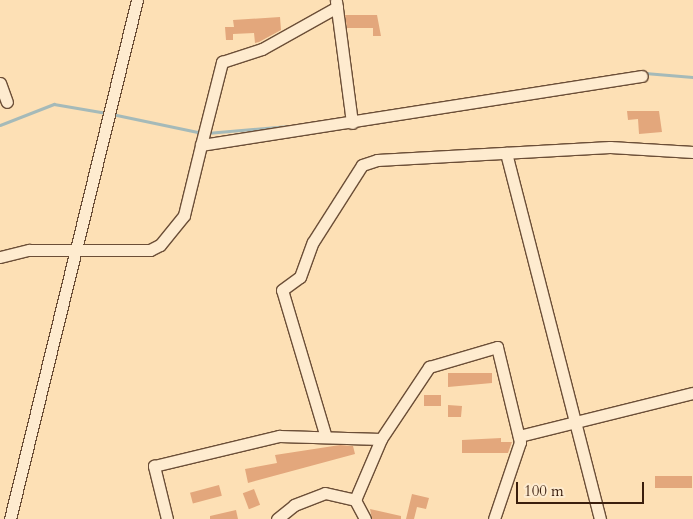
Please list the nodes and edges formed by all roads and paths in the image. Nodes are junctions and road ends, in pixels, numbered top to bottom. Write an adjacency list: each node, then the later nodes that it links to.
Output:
1 (136, 0): 10 (street)
2 (337, 3): 6 (street); 7 (street)
3 (642, 76): 6 (street)
4 (0, 83): 5 (street)
5 (7, 102)
6 (352, 123): 7 (street)
7 (201, 145): 10 (street)
8 (693, 152): 9 (street)
9 (506, 153): 13 (street); 14 (street)
10 (77, 250): 11 (street); 18 (street)
11 (0, 258)
12 (693, 393): 13 (street)
13 (573, 424): 15 (street); 23 (street)
14 (324, 434): 16 (street); 19 (street)
15 (519, 436): 16 (street); 22 (street)
16 (381, 439): 17 (street)
17 (355, 500): 20 (street); 21 (street)
18 (10, 519)
19 (168, 519)
20 (277, 519)
21 (365, 519)
22 (494, 519)
23 (600, 519)

